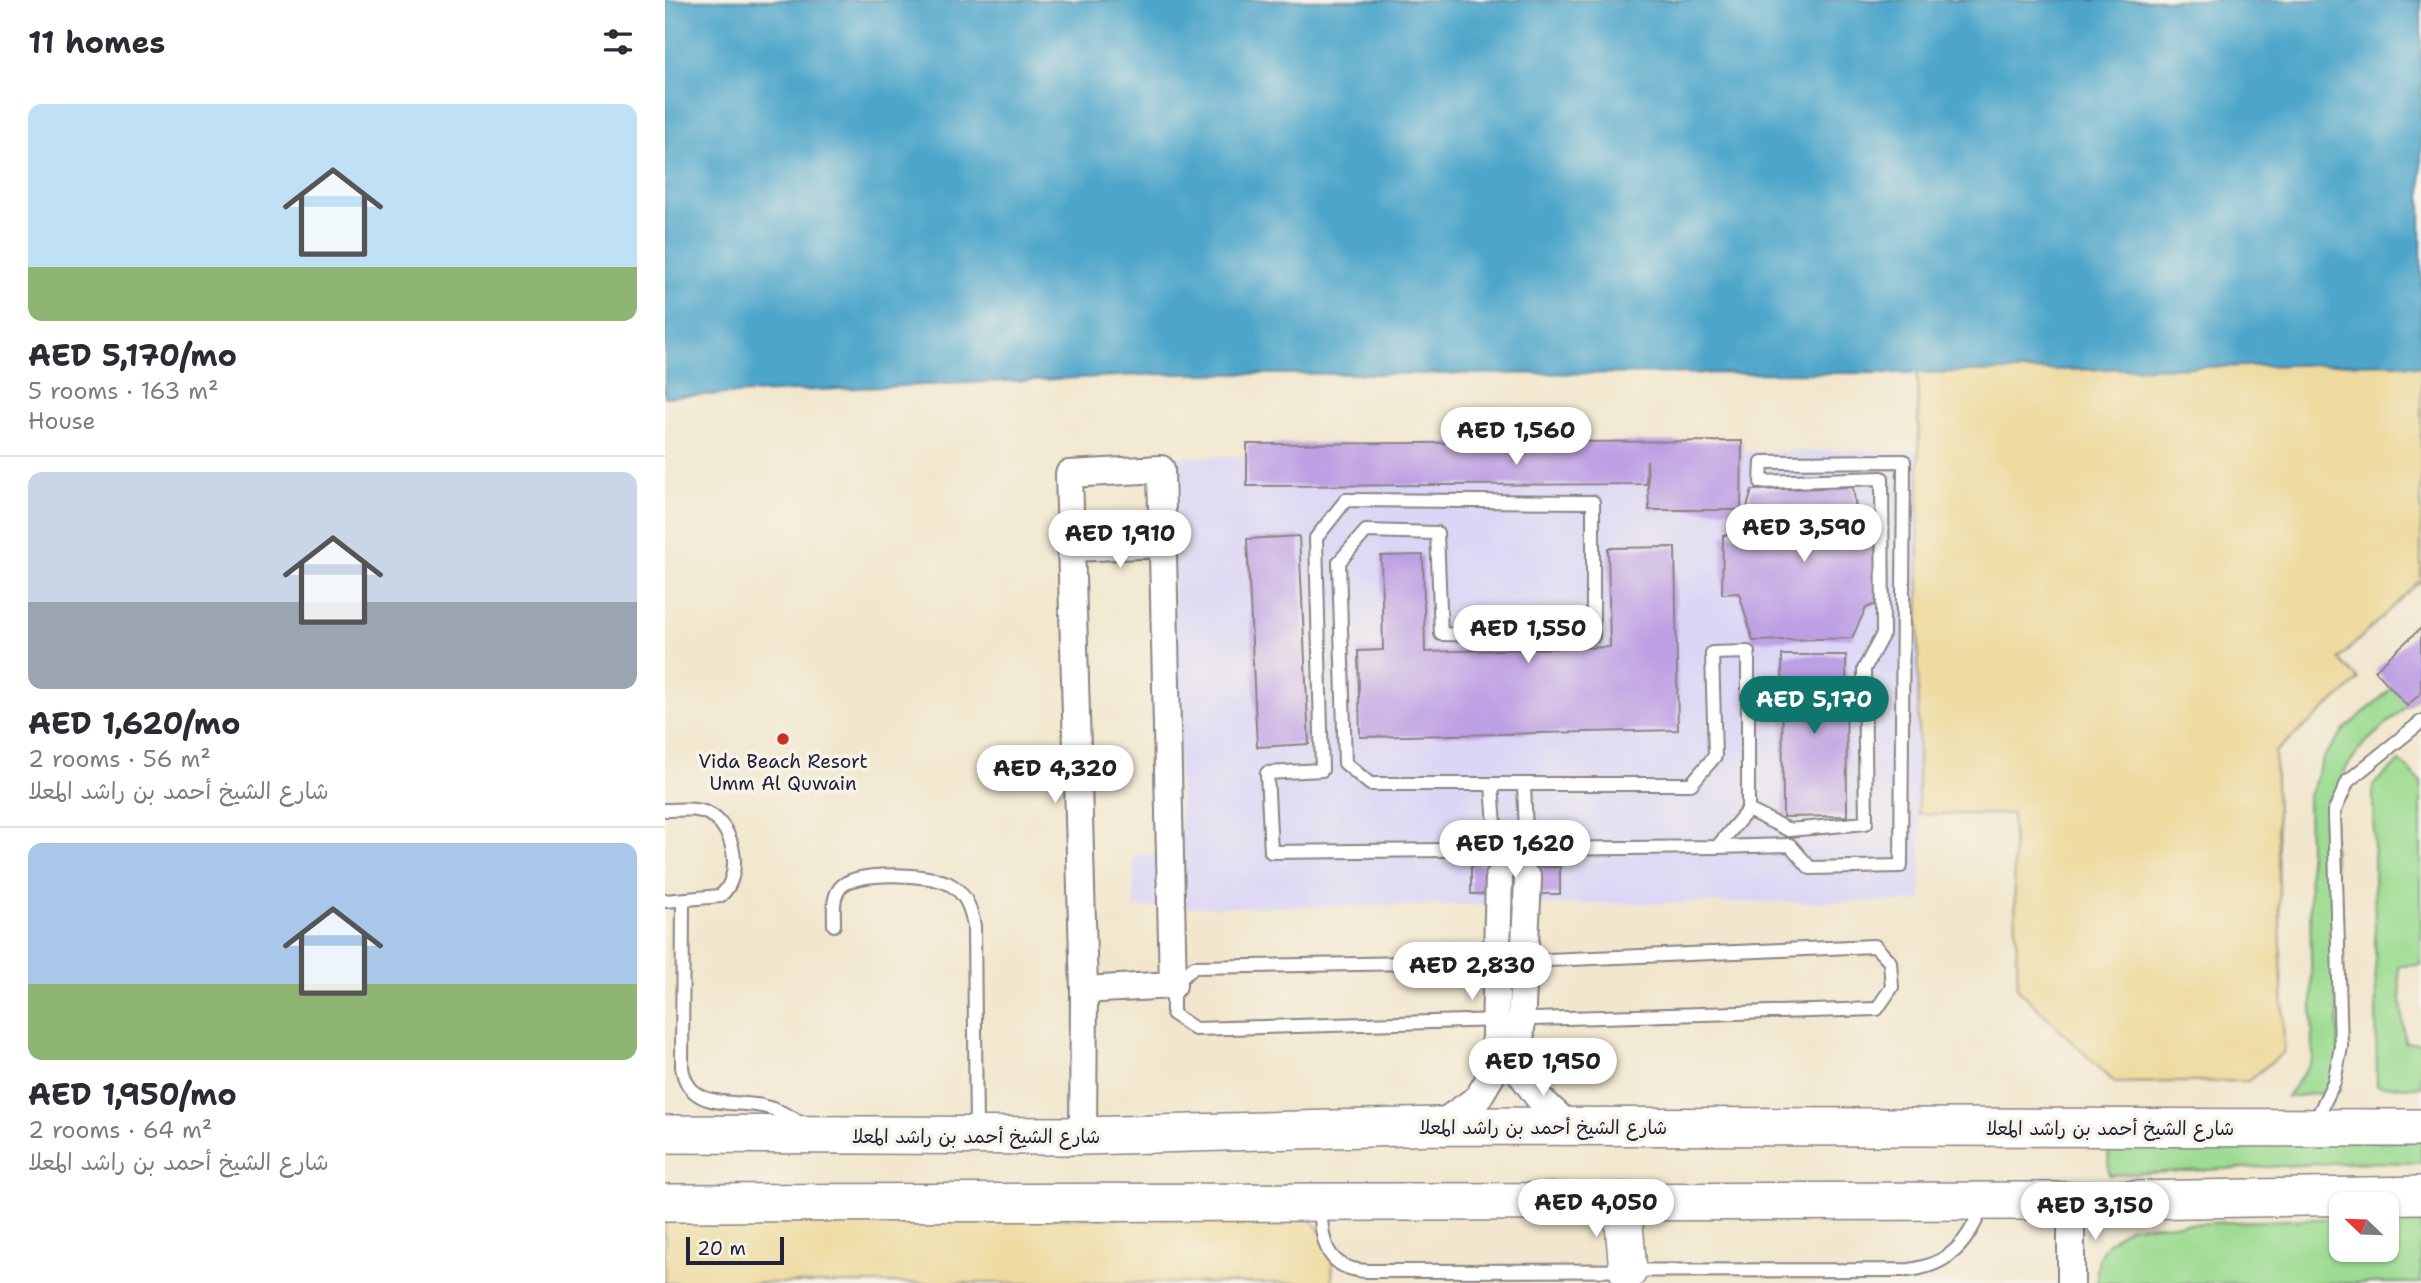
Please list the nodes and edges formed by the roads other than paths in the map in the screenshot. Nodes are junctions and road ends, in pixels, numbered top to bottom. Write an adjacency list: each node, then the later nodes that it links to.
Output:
1 (1164, 544): 2 (street); 2 (street); 18 (street)
2 (1072, 548): 19 (street)
3 (2421, 722): 23 (lane)
4 (1492, 785): 5 (lane); 9 (lane); 9 (lane)
5 (1524, 785): 7 (lane); 10 (lane)
6 (665, 810): 13 (lane)
7 (1748, 810): 8 (lane); 8 (lane)
8 (1717, 847): 10 (lane)
9 (1497, 849): 10 (lane); 11 (lane)
10 (1525, 849): 12 (lane)
11 (1499, 877): 16 (street)
12 (1528, 879): 17 (street)
13 (683, 900): 14 (lane); 28 (lane)
14 (665, 901)
15 (834, 925): 26 (lane)
16 (1497, 960): 17 (lane); 18 (lane); 20 (street)
17 (1524, 961): 20 (street); 20 (lane)
18 (1173, 985): 19 (street); 20 (lane)
19 (1084, 990): 27 (street)
20 (1508, 1023): 21 (street); 22 (street)
21 (1438, 1126): 22 (main road, شارع الشيخ أحمد بن راشد المعلا); 27 (main road, شارع الشيخ أحمد بن راشد المعلا)
22 (1570, 1127): 23 (main road, شارع الشيخ أحمد بن راشد المعلا)
23 (2311, 1128): 24 (main road, شارع الشيخ أحمد بن راشد المعلا)
24 (2421, 1128)
25 (665, 1134): 28 (main road, شارع الشيخ أحمد بن راشد المعلا)
26 (977, 1136): 27 (main road, شارع الشيخ أحمد بن راشد المعلا); 28 (main road, شارع الشيخ أحمد بن راشد المعلا)
27 (1083, 1136)
28 (818, 1137)
29 (2421, 1195): 32 (main road)
30 (1622, 1201): 31 (main road); 33 (main road); 35 (main road)
31 (1984, 1201): 32 (main road); 35 (lane)
32 (2071, 1201): 36 (street)
33 (1320, 1202): 34 (main road); 35 (lane)
34 (665, 1203)
35 (1628, 1270)
36 (2071, 1283)

